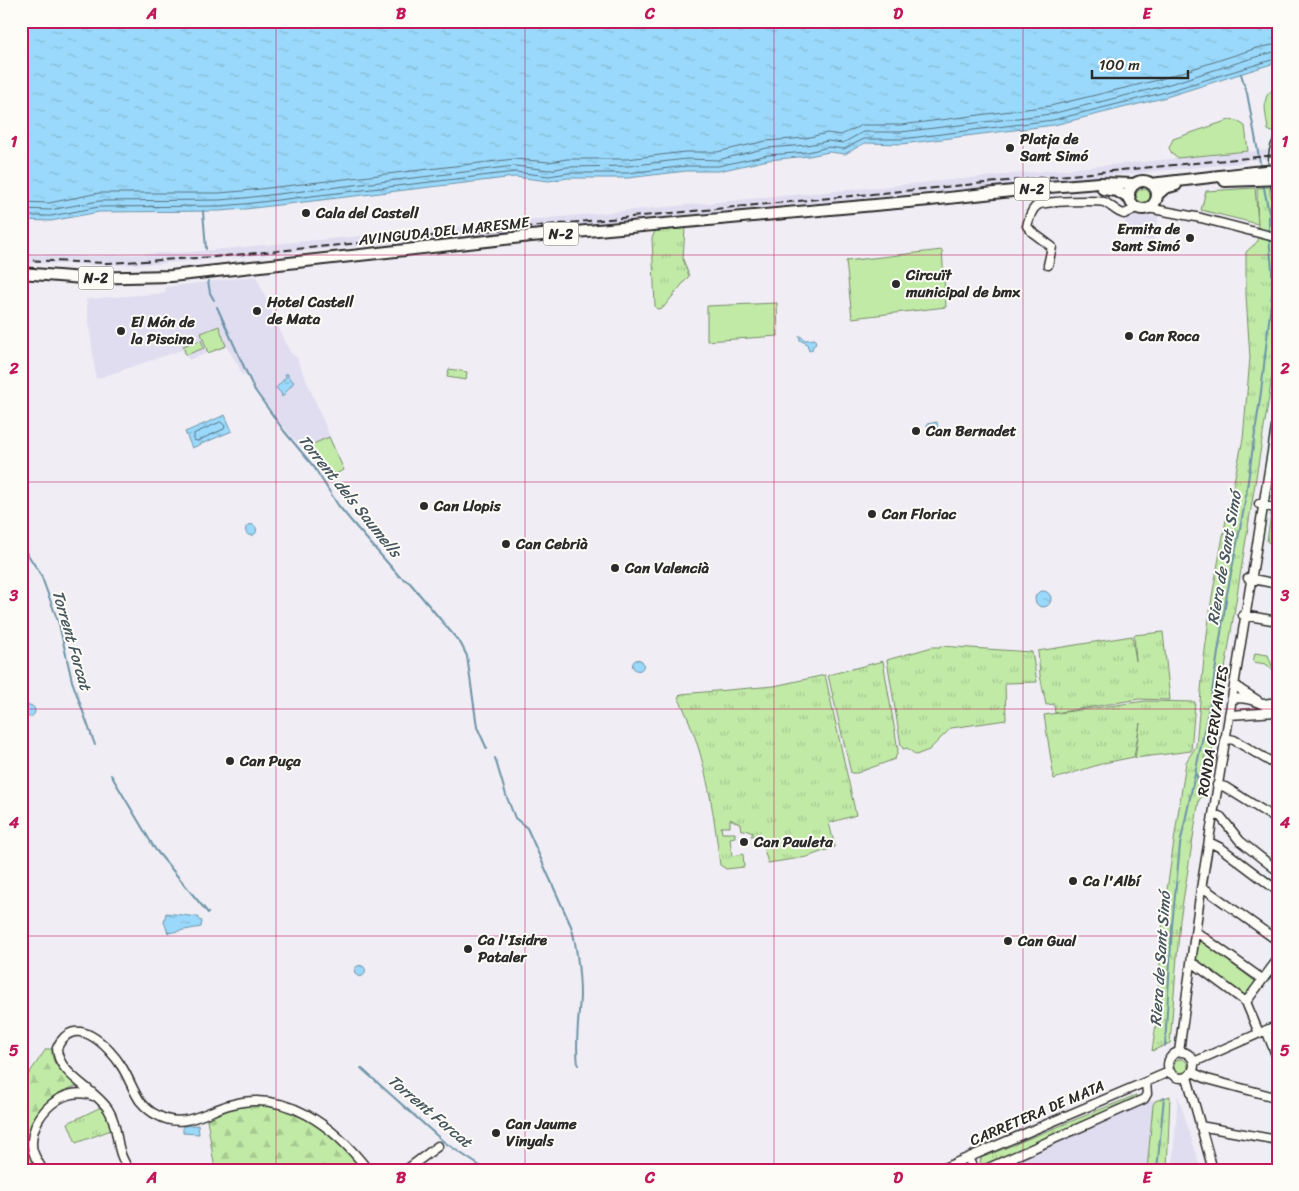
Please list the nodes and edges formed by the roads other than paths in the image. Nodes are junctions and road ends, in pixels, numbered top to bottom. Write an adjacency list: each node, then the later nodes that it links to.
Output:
1 (1278, 142): 2 (street)
2 (1276, 175): 3 (main road, bridge); 6 (street)
3 (1254, 176): 5 (main road); 7 (main road)
4 (1135, 184): 5 (main road); 8 (main road, AVINGUDA DEL MARESME / N-2); 9 (main road)
5 (1151, 184): 7 (main road)
6 (1278, 195)
7 (1157, 197): 10 (main road); 11 (street)
8 (930, 200): 9 (main road, AVINGUDA DEL MARESME / N-2); 14 (main road, AVINGUDA DEL MARESME / N-2)
9 (1133, 203): 10 (main road); 13 (street)
10 (1148, 208): 11 (street)
11 (1170, 212): 12 (street)
12 (1278, 238)
13 (1048, 265)
14 (21, 273)
15 (1278, 415): 16 (street, RONDA CERVANTES)
16 (1274, 436): 17 (street, RONDA CERVANTES)
17 (1261, 505): 18 (street); 19 (street, RONDA CERVANTES)
18 (1278, 509)
19 (1249, 579): 20 (street); 21 (street, RONDA CERVANTES)
20 (1278, 584)
21 (1243, 615): 22 (street); 23 (street, RONDA CERVANTES)
22 (1278, 621)
23 (1234, 683): 24 (street, RONDA CERVANTES); 26 (street)
24 (1232, 700): 26 (street); 28 (street, RONDA CERVANTES)
25 (1278, 702): 26 (street)
26 (1263, 704): 27 (street)
27 (1278, 712): 28 (street)
28 (1229, 715): 29 (street, RONDA CERVANTES)
29 (1225, 738): 31 (street); 32 (street, RONDA CERVANTES)
30 (1278, 754): 31 (street)
31 (1275, 765)
32 (1217, 785): 33 (street, RONDA CERVANTES); 34 (street)
33 (1214, 814): 35 (street, RONDA CERVANTES); 36 (street)
34 (1278, 820)
35 (1209, 842): 37 (street, RONDA CERVANTES); 38 (street)
36 (1278, 871)
37 (1201, 889): 39 (street, RONDA CERVANTES); 40 (street)
38 (1278, 891)
39 (1196, 934): 42 (street, RONDA CERVANTES); 43 (street)
40 (1278, 941)
41 (1278, 959): 43 (street)
42 (1191, 964): 44 (street); 47 (street, RONDA CERVANTES)
43 (1262, 979): 44 (street)
44 (1246, 1002): 46 (street)
45 (1278, 1025): 46 (street)
46 (1263, 1031): 48 (street); 49 (street)
47 (1179, 1052): 49 (street); 50 (street)
48 (1278, 1060)
49 (1194, 1062): 51 (street)
50 (1169, 1072): 51 (street); 52 (street, CARRETERA DE MATA)
51 (1190, 1075): 54 (street); 55 (street)
52 (1146, 1082): 58 (street, CARRETERA DE MATA); 65 (street, CARRETERA DE MATA)
53 (97, 1098): 59 (street); 60 (street); 61 (street)
54 (1278, 1098)
55 (1200, 1126): 56 (street); 66 (street)
56 (1278, 1140)
57 (438, 1146): 62 (street)
58 (968, 1158): 63 (street, CARRETERA DE MATA); 64 (street)
59 (43, 1170)
60 (130, 1170)
61 (368, 1170)
62 (406, 1170)
63 (939, 1170)
64 (974, 1170)
65 (984, 1170)
66 (1213, 1170)

